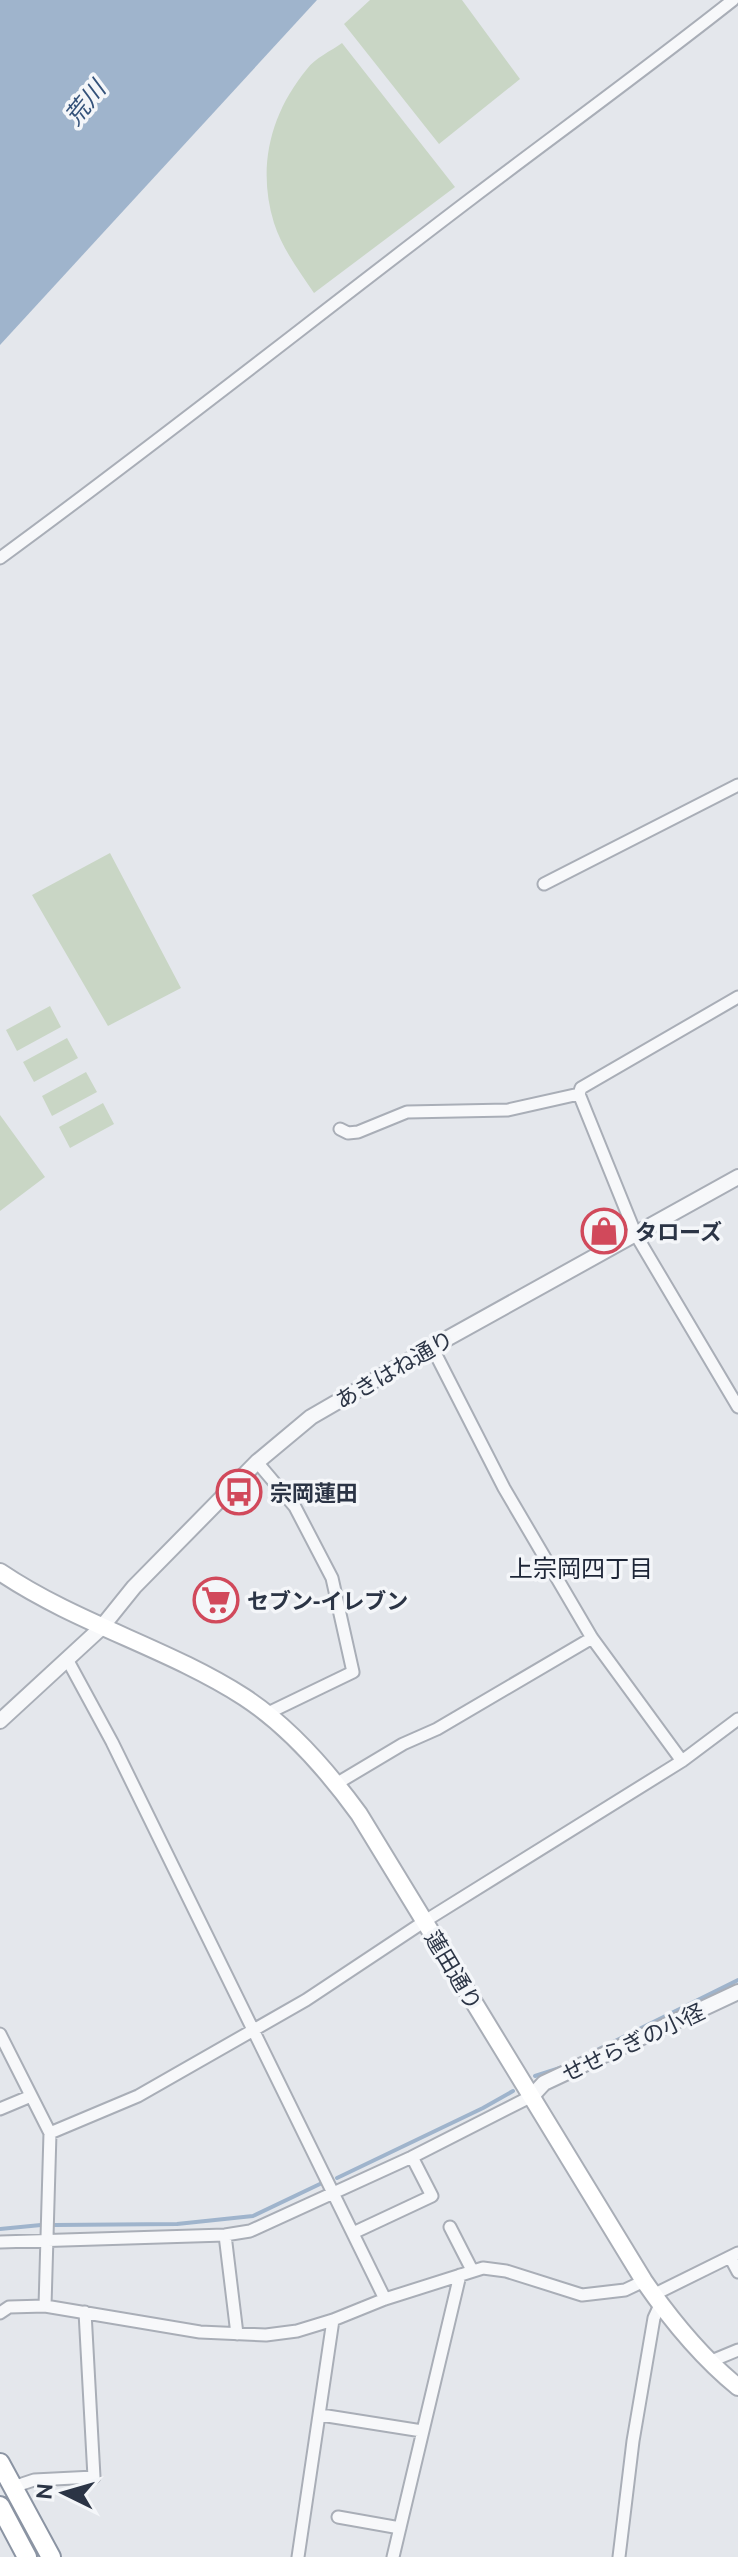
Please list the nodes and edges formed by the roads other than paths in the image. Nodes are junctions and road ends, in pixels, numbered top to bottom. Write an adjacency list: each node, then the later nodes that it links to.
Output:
1 (733, 0): 2 (street)
2 (0, 558)
3 (738, 785): 4 (street)
4 (544, 884)
5 (738, 997): 6 (street)
6 (579, 1094): 7 (street); 9 (street)
7 (340, 1129)
8 (738, 1177): 9 (street, あきはね通り)
9 (636, 1235): 10 (street, あきはね通り); 11 (street)
10 (432, 1347): 12 (street, あきはね通り); 15 (street)
11 (738, 1407)
12 (257, 1462): 14 (street, あきはね通り); 17 (street)
13 (0, 1572): 14 (main road, 蓮田通り)
14 (101, 1628): 16 (street, あきはね通り); 17 (main road, 蓮田通り)
15 (592, 1638): 20 (street); 21 (street)
16 (67, 1659): 19 (street, あきはね通り); 24 (street)
17 (266, 1714): 21 (main road, 蓮田通り)
18 (738, 1719): 20 (street)
19 (0, 1721)
20 (682, 1761): 22 (street)
21 (336, 1784): 22 (main road, 蓮田通り)
22 (425, 1921): 24 (street); 27 (main road, 蓮田通り)
23 (738, 1992): 27 (street, せせらぎの小径)
24 (254, 2029): 29 (street); 31 (street)
25 (0, 2034): 26 (street)
26 (31, 2096): 28 (street); 29 (street)
27 (532, 2096): 30 (street); 40 (main road, 蓮田通り)
28 (0, 2109)
29 (50, 2133): 35 (street)
30 (412, 2157): 31 (street); 33 (street)
31 (334, 2193): 33 (street); 34 (street)
32 (450, 2227): 39 (street)
33 (353, 2233): 41 (street)
34 (225, 2235): 35 (street); 46 (street)
35 (46, 2239): 36 (street); 42 (street)
36 (0, 2242)
37 (734, 2255): 38 (street); 40 (street)
38 (738, 2272)
39 (466, 2273): 40 (street); 41 (street); 51 (street)
40 (652, 2294): 48 (main road, 蓮田通り); 61 (street)
41 (385, 2299): 45 (street)
42 (45, 2306): 43 (street); 44 (street)
43 (85, 2312): 46 (street); 53 (street)
44 (0, 2313)
45 (333, 2320): 46 (street); 50 (street)
46 (237, 2334)
47 (738, 2350): 48 (street)
48 (709, 2362): 49 (main road, 蓮田通り)
49 (738, 2387)
50 (321, 2415): 51 (street); 59 (street)
51 (422, 2431): 56 (street)
52 (0, 2463): 53 (highway)
53 (13, 2487): 58 (highway)
54 (0, 2506): 57 (highway)
55 (338, 2517): 56 (street)
56 (400, 2528): 60 (street)
57 (27, 2557)
58 (51, 2557)
59 (298, 2557)
60 (393, 2557)
61 (619, 2557)

